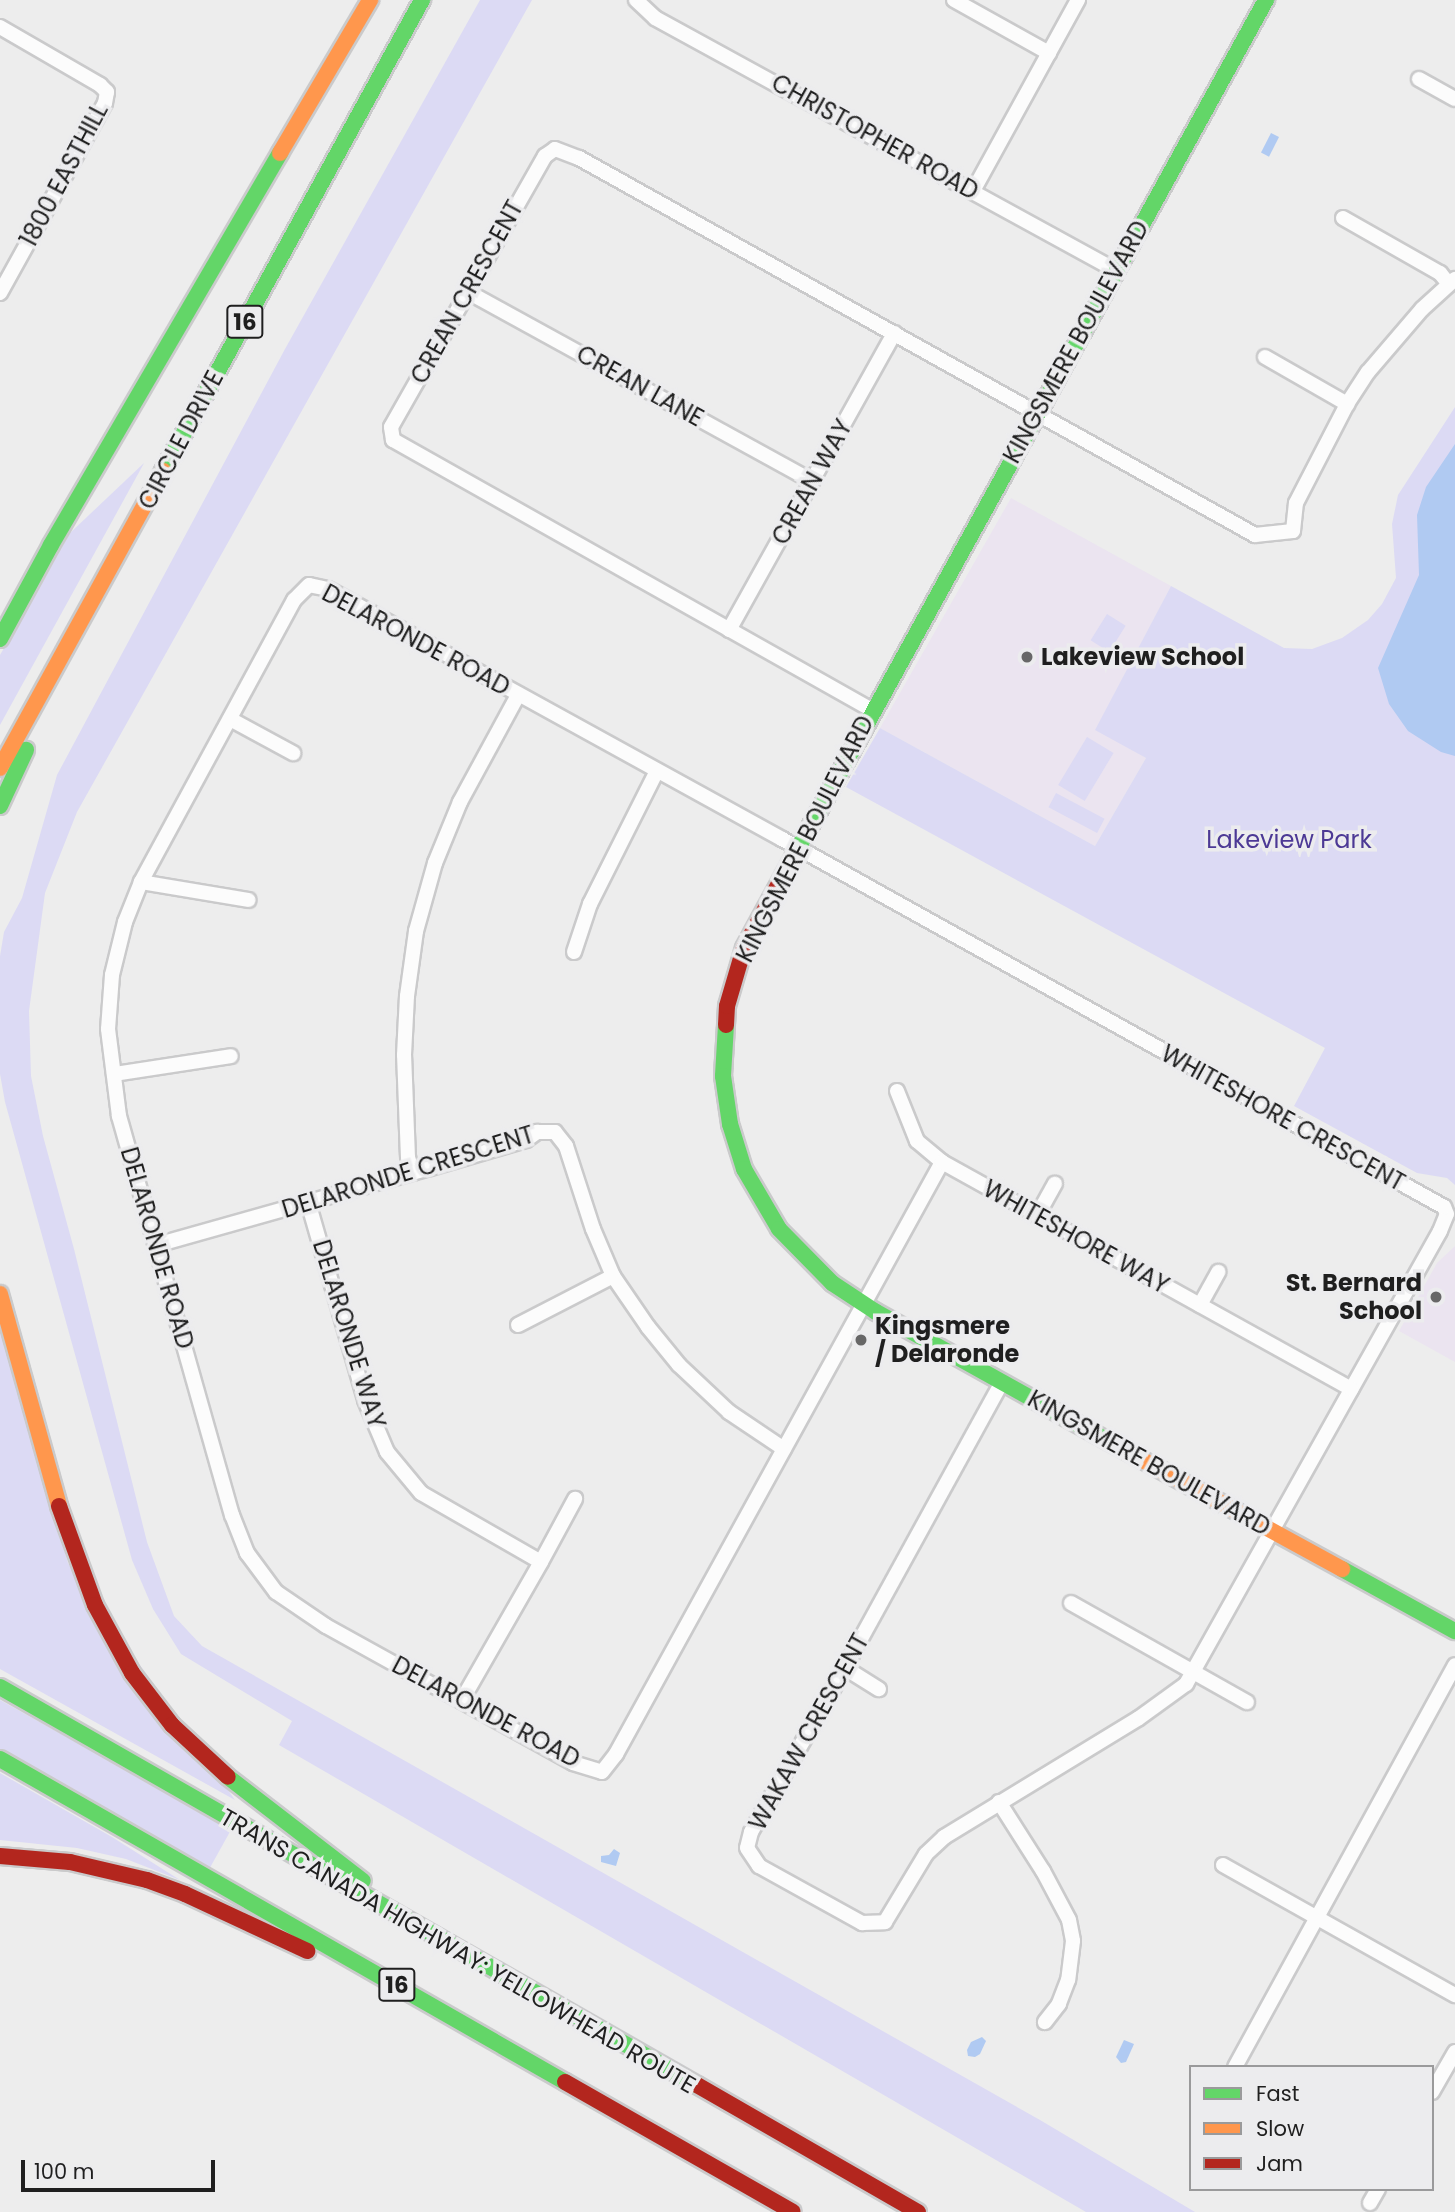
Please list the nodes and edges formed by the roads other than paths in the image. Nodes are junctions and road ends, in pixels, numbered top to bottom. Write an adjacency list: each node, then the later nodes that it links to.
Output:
1 (370, 0): 22 (main road, 16)
2 (422, 0): 23 (main road, CIRCLE DRIVE / 16)
3 (636, 0): 11 (street, CHRISTOPHER ROAD)
4 (954, 0): 8 (street)
5 (1078, 0): 8 (street)
6 (1266, 0): 13 (main road, KINGSMERE BOULEVARD)
7 (0, 27): 16 (street, 1800 EASTHILL)
8 (1049, 53): 11 (street)
9 (1419, 79): 10 (street)
10 (1455, 99)
11 (973, 191): 13 (street, CHRISTOPHER ROAD)
12 (1343, 218): 14 (street)
13 (1117, 271): 20 (main road, KINGSMERE BOULEVARD)
14 (1452, 281): 19 (street)
15 (468, 292): 17 (street, CREAN CRESCENT); 21 (street, CREAN LANE); 25 (street, CREAN CRESCENT)
16 (0, 293)
17 (894, 333): 20 (street, CREAN CRESCENT); 21 (street, CREAN WAY)
18 (1265, 357): 19 (street)
19 (1348, 404): 20 (street, CREAN CRESCENT)
20 (1038, 411): 28 (main road, KINGSMERE BOULEVARD)
21 (812, 481): 25 (street, CREAN WAY)
22 (51, 545): 24 (main road); 26 (main road, 16)
23 (104, 583): 31 (main road, CIRCLE DRIVE / 16); 33 (main road)
24 (0, 622)
25 (729, 630): 28 (street, CREAN CRESCENT)
26 (0, 639)
27 (518, 695): 29 (street, DELARONDE ROAD); 32 (street, DELARONDE ROAD); 42 (street)
28 (872, 710): 34 (main road, KINGSMERE BOULEVARD)
29 (230, 719): 30 (street); 35 (street, DELARONDE ROAD)
30 (293, 753)
31 (0, 768)
32 (657, 771): 34 (street, DELARONDE ROAD); 37 (street)
33 (0, 806)
34 (798, 848): 50 (main road, KINGSMERE BOULEVARD); 54 (street, WHITESHORE CRESCENT)
35 (141, 882): 36 (street); 39 (street, DELARONDE ROAD)
36 (247, 900)
37 (574, 952)
38 (231, 1056): 39 (street)
39 (114, 1074): 46 (street, DELARONDE ROAD)
40 (897, 1091): 41 (street, WHITESHORE WAY)
41 (942, 1163): 45 (street, WHITESHORE WAY); 50 (street)
42 (413, 1173): 44 (street, DELARONDE CRESCENT); 48 (street, DELARONDE CRESCENT)
43 (1055, 1184): 45 (street)
44 (308, 1202): 46 (street, DELARONDE CRESCENT); 58 (street, DELARONDE WAY)
45 (1037, 1216): 51 (street, WHITESHORE WAY)
46 (156, 1245): 66 (street, DELARONDE ROAD)
47 (1218, 1272): 51 (street)
48 (613, 1276): 52 (street); 55 (street, DELARONDE CRESCENT)
49 (0, 1294): 73 (main road)
50 (863, 1304): 53 (main road, KINGSMERE BOULEVARD); 55 (street, DELARONDE ROAD)
51 (1200, 1305): 54 (street, WHITESHORE WAY)
52 (517, 1325)
53 (1002, 1382): 57 (main road, KINGSMERE BOULEVARD); 62 (street, WAKAW CRESCENT)
54 (1351, 1389): 57 (street, WHITESHORE CRESCENT)
55 (785, 1448): 66 (street, DELARONDE ROAD)
56 (575, 1499): 58 (street)
57 (1272, 1531): 60 (main road, KINGSMERE BOULEVARD); 63 (street, WAKAW CRESCENT)
58 (541, 1562): 66 (street)
59 (1071, 1603): 63 (street)
60 (1455, 1631)
61 (1455, 1665): 72 (street)
62 (845, 1668): 65 (street); 69 (street, WAKAW CRESCENT)
63 (1193, 1672): 67 (street); 69 (street, WAKAW CRESCENT)
64 (0, 1687): 73 (main road, TRANS CANADA HIGHWAY: YELLOWHEAD ROUTE / 16)
65 (879, 1689)
66 (462, 1700)
67 (1247, 1702)
68 (0, 1759): 76 (main road, 16)
69 (999, 1802): 75 (street)
70 (0, 1856): 76 (main road)
71 (1223, 1865): 72 (street)
72 (1318, 1917): 74 (street); 78 (street)
73 (490, 1970): 83 (main road, TRANS CANADA HIGHWAY: YELLOWHEAD ROUTE / 16)
74 (1455, 1995)
75 (1045, 2022)
76 (469, 2026): 82 (main road, 16)
77 (1455, 2052): 79 (street)
78 (1236, 2065)
79 (1434, 2089)
80 (1377, 2191): 81 (street)
81 (1370, 2203)
82 (793, 2212)
83 (918, 2212)

